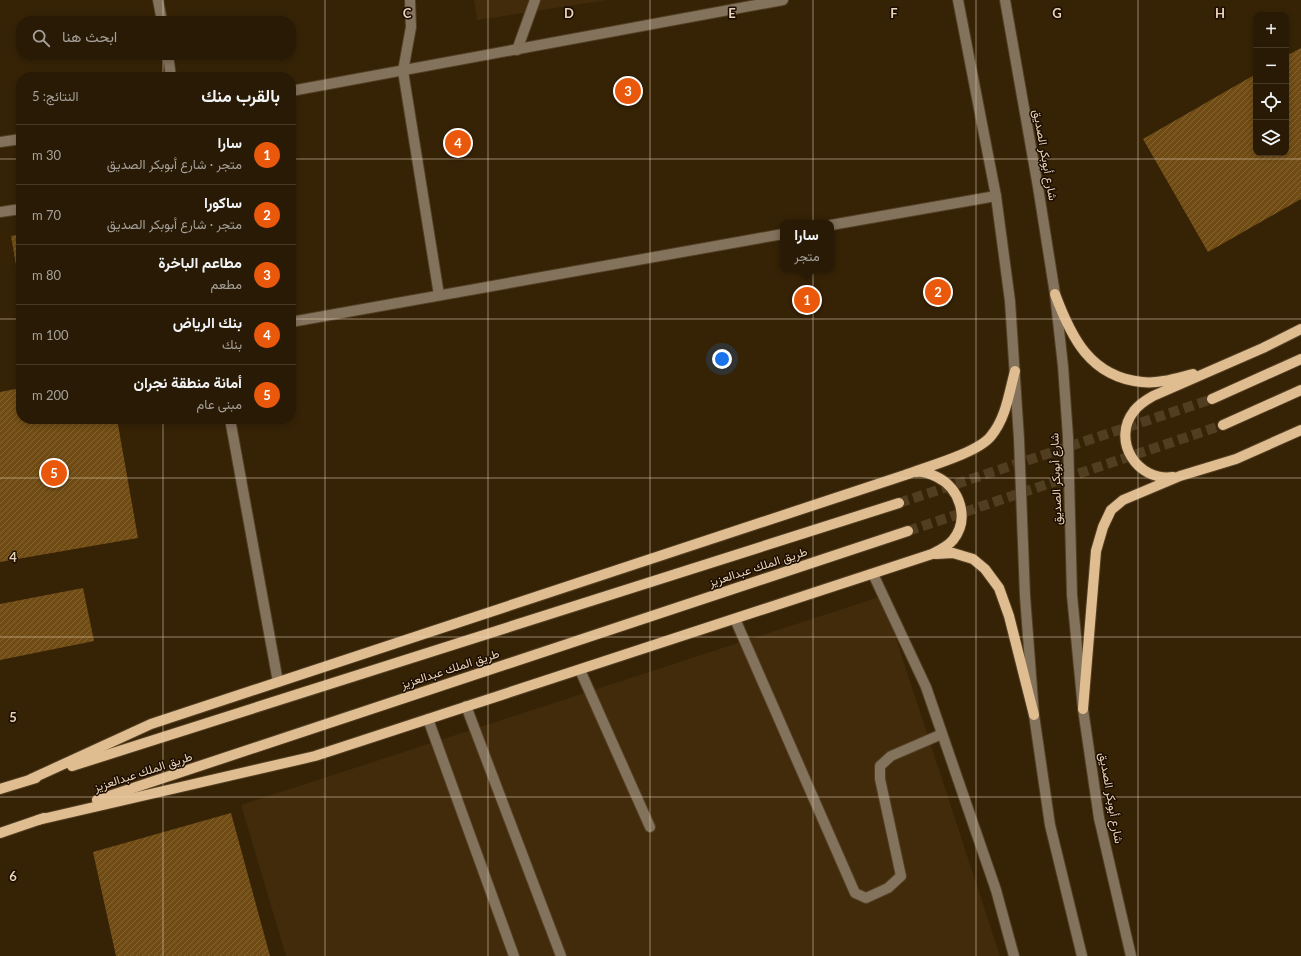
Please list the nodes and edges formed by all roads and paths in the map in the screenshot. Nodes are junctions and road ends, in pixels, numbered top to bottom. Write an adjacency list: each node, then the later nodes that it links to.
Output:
1 (158, 0): 7 (street)
2 (410, 0): 10 (street)
3 (536, 0): 8 (street)
4 (782, 0): 8 (street)
5 (958, 0): 15 (street)
6 (1005, 0): 20 (street, شارع أبوبكر الصديق)
7 (161, 16)
8 (517, 50): 10 (street)
9 (169, 60): 11 (street)
10 (403, 71): 12 (street); 21 (street)
11 (170, 72)
12 (296, 90)
13 (16, 140): 14 (street)
14 (0, 142)
15 (996, 196): 18 (street); 26 (street)
16 (16, 210): 17 (street)
17 (0, 212)
18 (834, 224)
19 (780, 235): 21 (street)
20 (1055, 294): 25 (main road); 42 (street, شارع أبوبكر الصديق)
21 (439, 295): 22 (street)
22 (296, 321)
23 (1301, 329): 25 (main road)
24 (1301, 359): 28 (main road)
25 (1222, 366): 33 (main road)
26 (1015, 371): 32 (main road); 43 (street)
27 (1301, 390): 30 (main road)
28 (1212, 400)
29 (231, 424): 40 (street)
30 (1223, 424)
31 (1301, 430): 33 (main road)
32 (905, 475): 36 (main road); 40 (main road)
33 (1180, 476): 42 (main road)
34 (899, 503): 46 (main road, طريق الملك عبدالعزيز)
35 (908, 531): 48 (main road, طريق الملك عبدالعزيز)
36 (932, 554): 37 (main road); 43 (main road)
37 (873, 574): 38 (main road); 45 (street)
38 (735, 619): 39 (main road); 45 (street)
39 (580, 670): 41 (main road); 49 (street)
40 (278, 682): 46 (main road)
41 (466, 706): 44 (main road); 52 (street)
42 (1083, 709): 55 (street, شارع أبوبكر الصديق)
43 (1034, 715): 54 (street)
44 (428, 719): 48 (main road); 51 (street)
45 (942, 734): 53 (street)
46 (31, 779): 47 (main road, طريق الملك عبدالعزيز)
47 (0, 789)
48 (38, 820): 50 (main road, طريق الملك عبدالعزيز)
49 (650, 827)
50 (0, 833)
51 (514, 956)
52 (561, 956)
53 (1014, 956)
54 (1082, 956)
55 (1131, 956)

